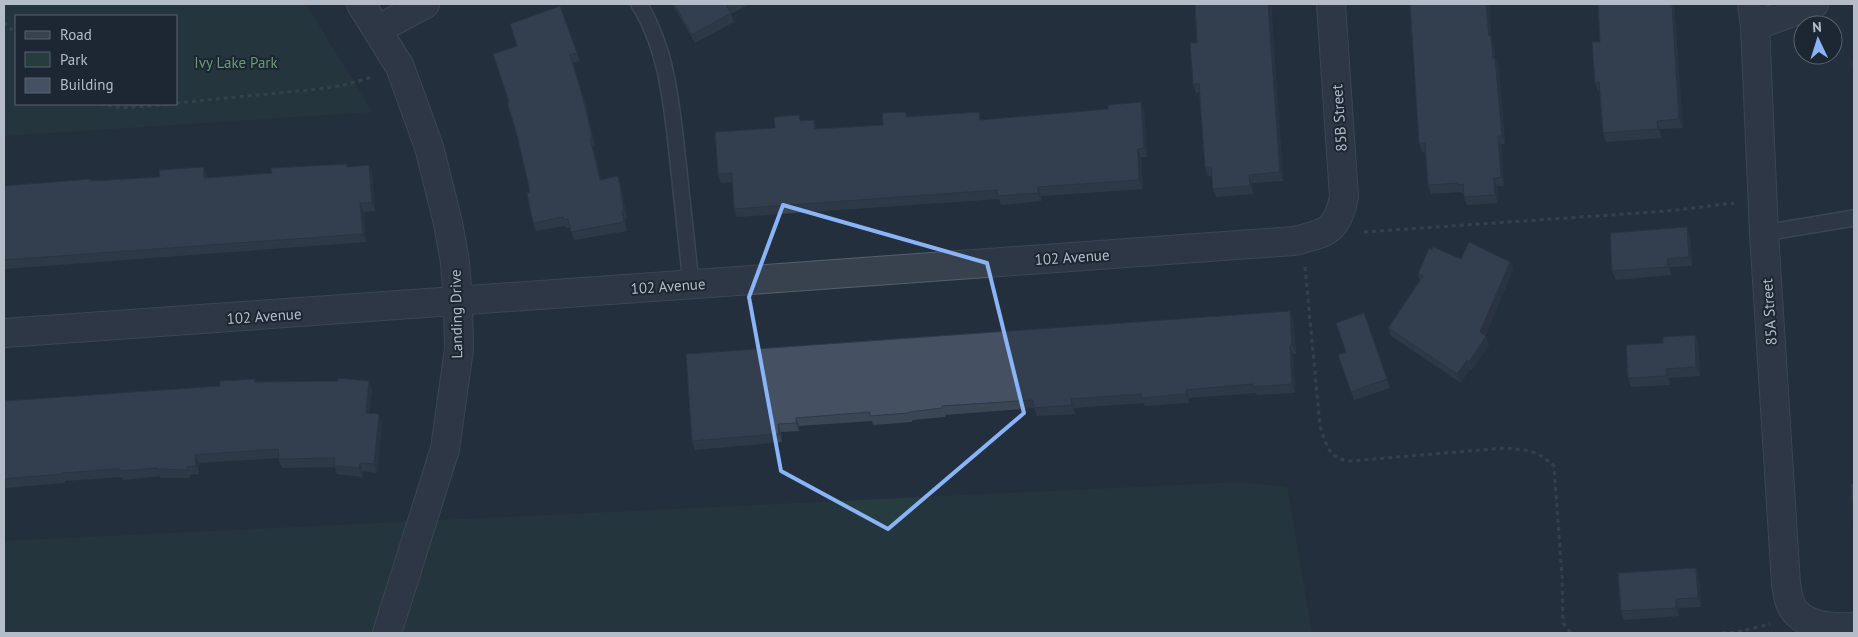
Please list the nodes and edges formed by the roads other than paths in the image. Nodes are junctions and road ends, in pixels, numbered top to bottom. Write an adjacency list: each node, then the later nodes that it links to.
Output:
1 (361, 4): 7 (street, Landing Drive)
2 (425, 4): 7 (street)
3 (639, 4): 11 (lane)
4 (1331, 4): 9 (street, 85B Street)
5 (1814, 4): 6 (street)
6 (1753, 15): 10 (street, 85A Street)
7 (377, 30): 12 (street, Landing Drive)
8 (1854, 218): 10 (lane)
9 (1331, 229): 11 (street, 102 Avenue)
10 (1764, 233): 14 (street, 85A Street)
11 (691, 284): 12 (street, 102 Avenue)
12 (458, 302): 13 (street, 102 Avenue); 15 (street, Landing Drive)
13 (4, 334)
14 (1854, 627)
15 (387, 633)

